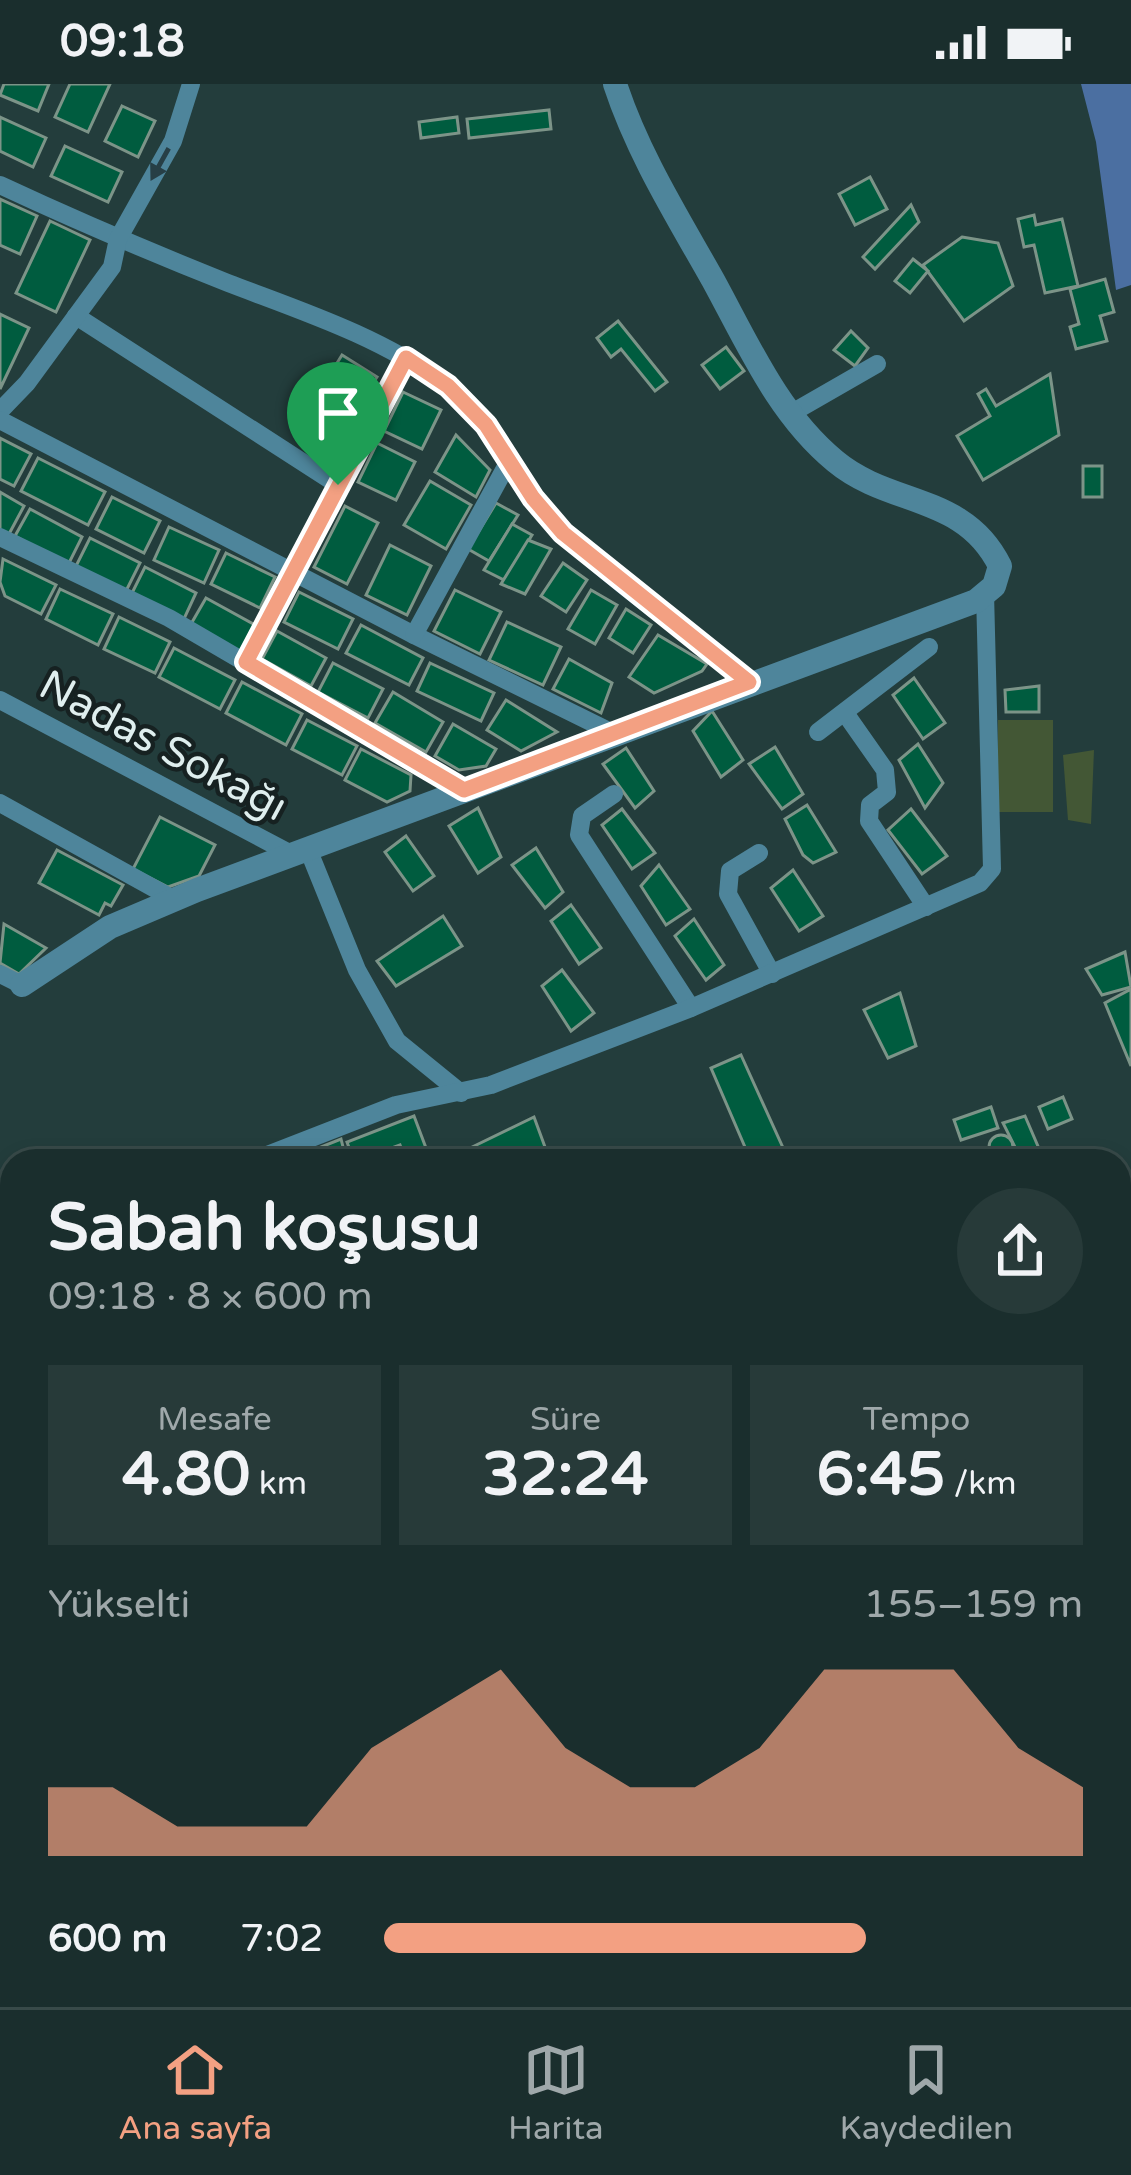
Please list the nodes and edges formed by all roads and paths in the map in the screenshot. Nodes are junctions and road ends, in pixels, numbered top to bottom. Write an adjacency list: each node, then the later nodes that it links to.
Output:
1 (615, 84): 8 (street)
2 (186, 86): 4 (street, one-way to 4)
3 (0, 185): 4 (street)
4 (118, 239): 5 (street); 6 (street)
5 (76, 316): 9 (street); 11 (street)
6 (406, 358): 10 (street); 11 (street)
7 (877, 364): 8 (street)
8 (790, 414): 14 (street)
9 (0, 416): 13 (street)
10 (509, 461): 15 (street); 18 (street)
11 (338, 485): 13 (street)
12 (0, 537): 17 (street)
13 (295, 571): 15 (street); 17 (street)
14 (985, 593): 18 (street); 29 (street)
15 (414, 635): 22 (street)
16 (929, 647): 20 (street)
17 (246, 662): 23 (street)
18 (749, 682): 22 (street)
19 (0, 700): 26 (street, Nadas Sokağı)
20 (844, 713): 21 (street); 29 (street)
21 (818, 732)
22 (615, 734): 23 (street)
23 (464, 790): 26 (street)
24 (614, 794): 32 (street)
25 (0, 802): 28 (street)
26 (301, 852): 28 (street); 33 (street)
27 (759, 853): 30 (street)
28 (175, 900): 31 (street)
29 (926, 907): 30 (street)
30 (772, 974): 32 (street)
31 (11, 980)
32 (692, 1008): 33 (street)
33 (461, 1093): 34 (street)
34 (283, 1149)

